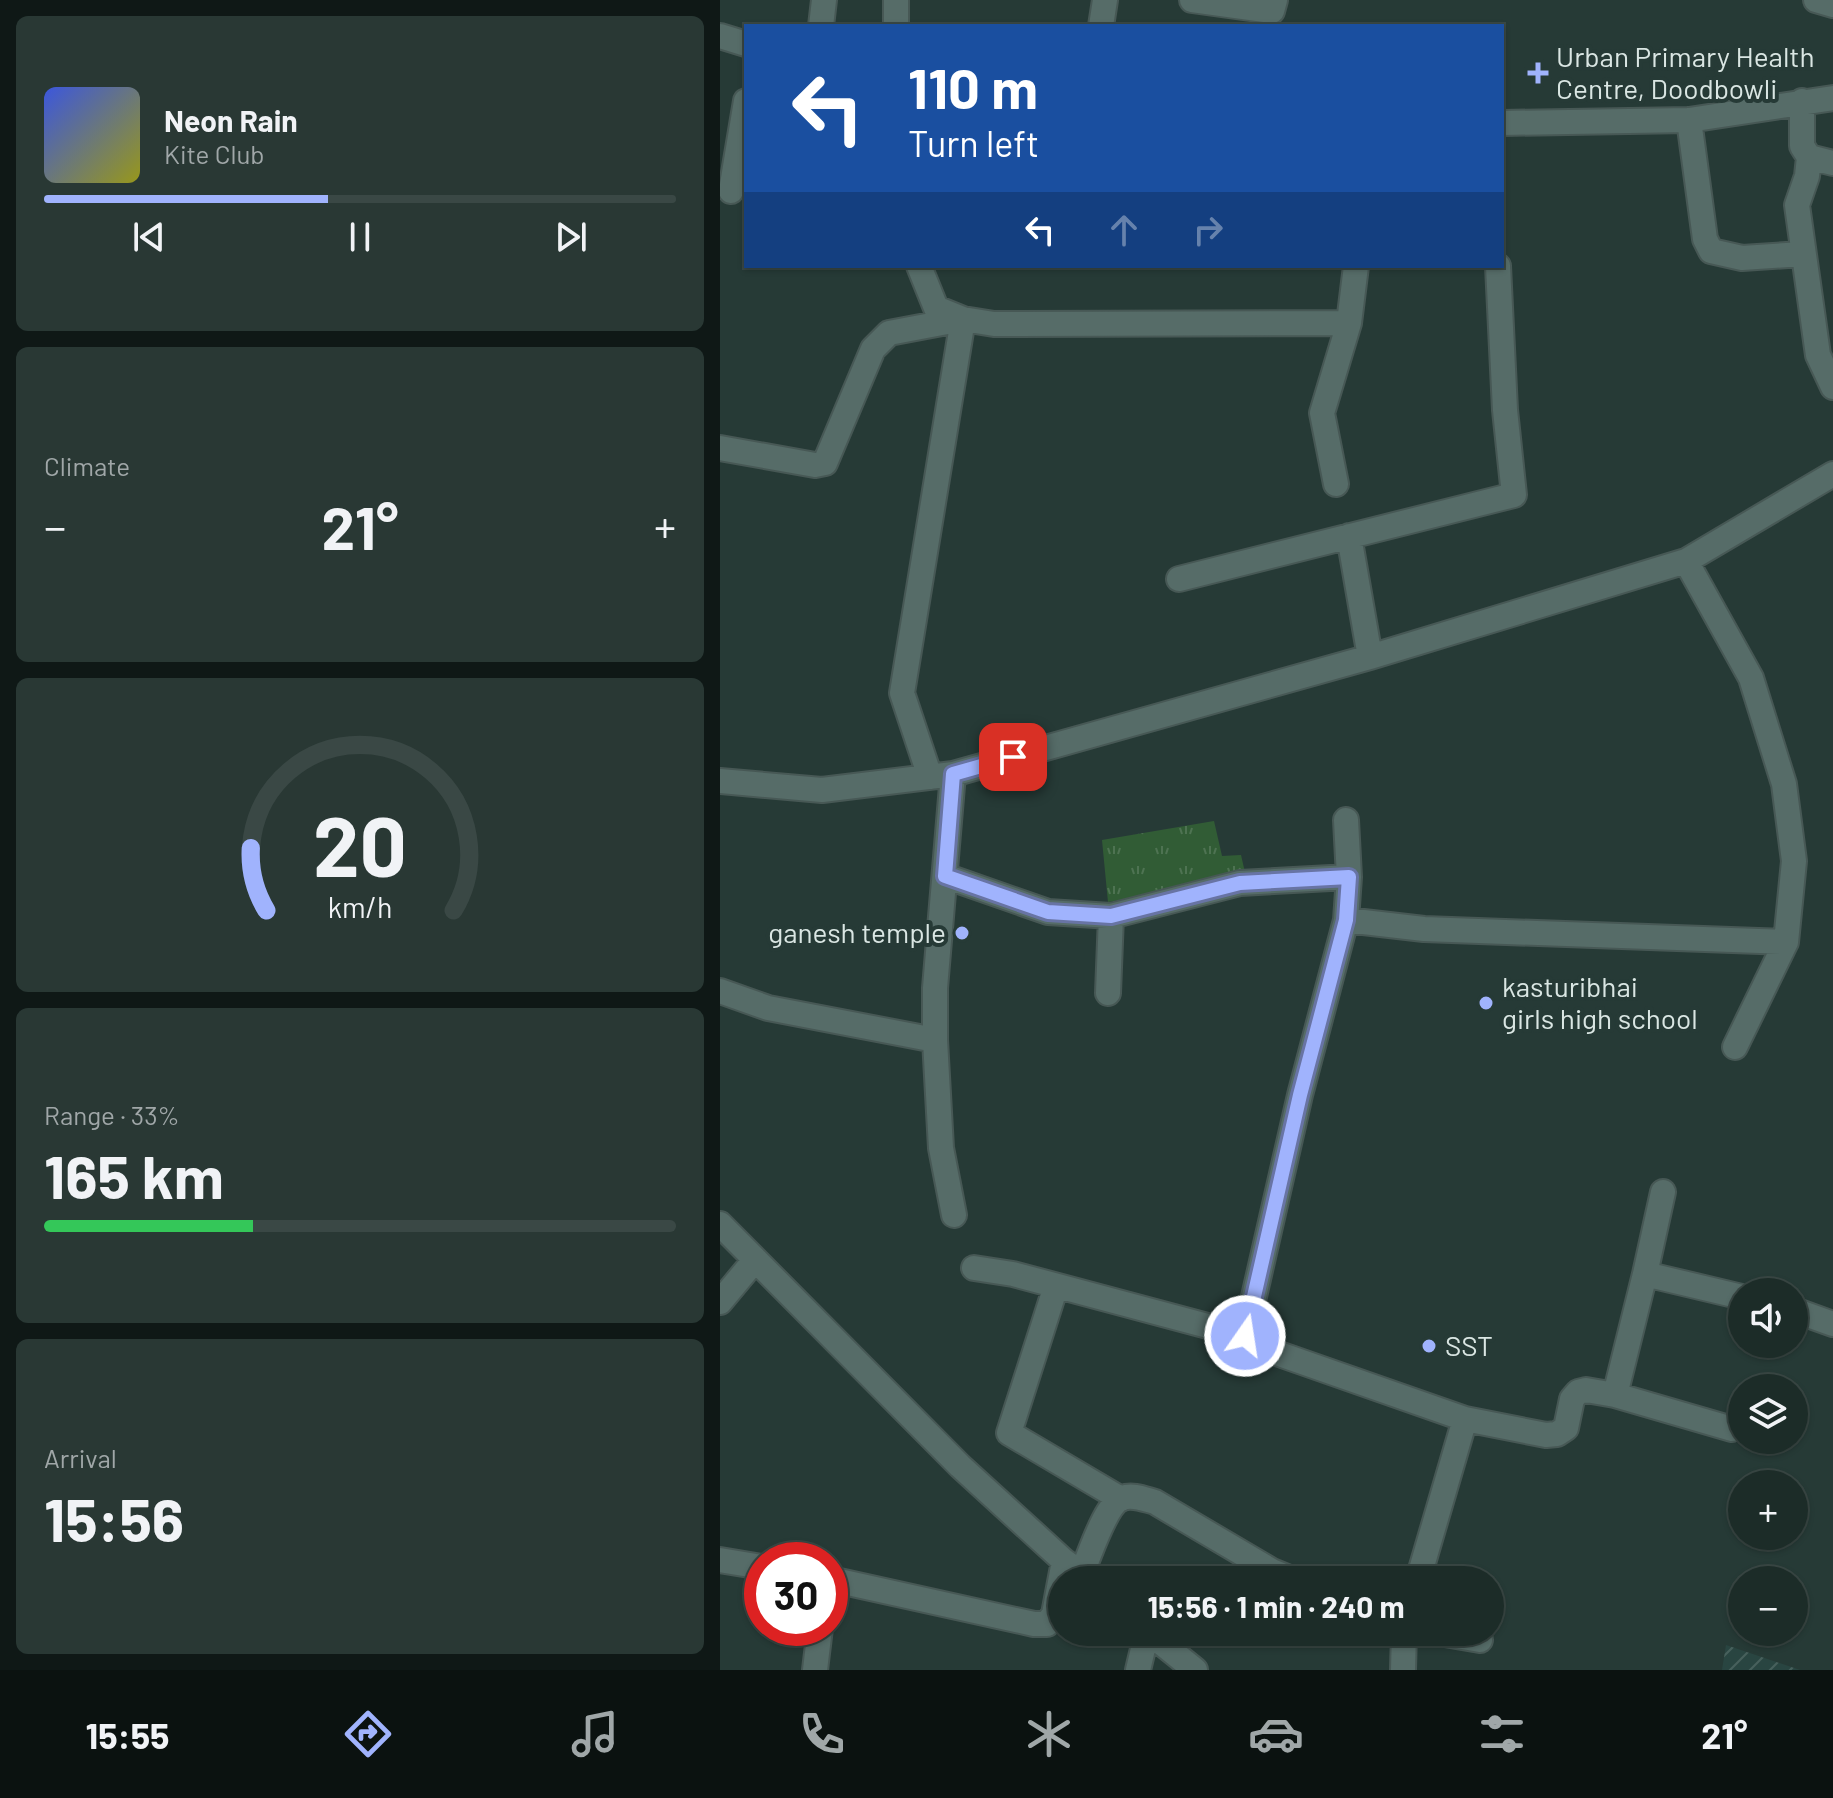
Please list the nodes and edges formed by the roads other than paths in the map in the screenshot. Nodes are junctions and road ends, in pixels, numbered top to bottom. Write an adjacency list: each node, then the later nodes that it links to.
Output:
1 (824, 0): 9 (street)
2 (896, 0): 10 (street)
3 (1105, 0): 11 (street)
4 (1192, 0): 8 (street)
5 (1275, 0): 8 (street)
6 (1816, 0): 7 (street)
7 (1833, 5)
8 (1243, 17)
9 (821, 24)
10 (896, 24)
11 (1101, 24)
12 (720, 36): 13 (street)
13 (744, 43)
14 (1833, 98): 15 (street)
15 (1802, 101): 17 (street); 19 (street)
16 (744, 113): 20 (street)
17 (1689, 120): 18 (street); 21 (street)
18 (1504, 123)
19 (1821, 160): 21 (street)
20 (731, 191)
21 (1802, 254): 27 (street)
22 (920, 268): 25 (street)
23 (1356, 268): 26 (street)
24 (1498, 268): 31 (street)
25 (963, 319): 26 (street); 28 (street); 35 (street)
26 (1349, 323): 30 (street)
27 (1833, 387)
28 (720, 448)
29 (1833, 474): 32 (street)
30 (1336, 484)
31 (1349, 536): 33 (street); 34 (street)
32 (1686, 561): 34 (street); 42 (street)
33 (1179, 579)
34 (1370, 657): 35 (street)
35 (942, 775): 36 (street); 38 (street)
36 (720, 781)
37 (1346, 820): 39 (street)
38 (945, 876): 40 (street); 45 (street)
39 (1349, 877): 40 (street); 41 (street)
40 (1111, 916): 44 (street)
41 (1346, 920): 42 (street); 58 (street)
42 (1786, 942): 46 (street)
43 (720, 991): 45 (street)
44 (1108, 993)
45 (935, 1040): 48 (street)
46 (1735, 1047)
47 (1663, 1192): 52 (street)
48 (954, 1215)
49 (720, 1224): 50 (street)
50 (755, 1260): 55 (street); 65 (street)
51 (974, 1268): 53 (street)
52 (1645, 1274): 54 (street); 59 (street)
53 (1056, 1286): 58 (street); 62 (street)
54 (1728, 1294)
55 (720, 1302)
56 (1808, 1315): 57 (street)
57 (1833, 1324)
58 (1245, 1336): 60 (street)
59 (1615, 1395): 60 (street); 61 (street)
60 (1465, 1419): 68 (street)
61 (1728, 1428)
62 (1121, 1499): 66 (street); 67 (street)
63 (720, 1560): 64 (street)
64 (744, 1564)
65 (1073, 1566)
66 (1081, 1566)
67 (1264, 1566)
68 (1422, 1566)
69 (848, 1583): 70 (street)
70 (1048, 1623)
71 (818, 1646): 75 (street)
72 (1144, 1646): 76 (street)
73 (1165, 1646): 77 (street)
74 (1404, 1646): 78 (street)
75 (815, 1670)
76 (1138, 1670)
77 (1195, 1670)
78 (1403, 1670)

